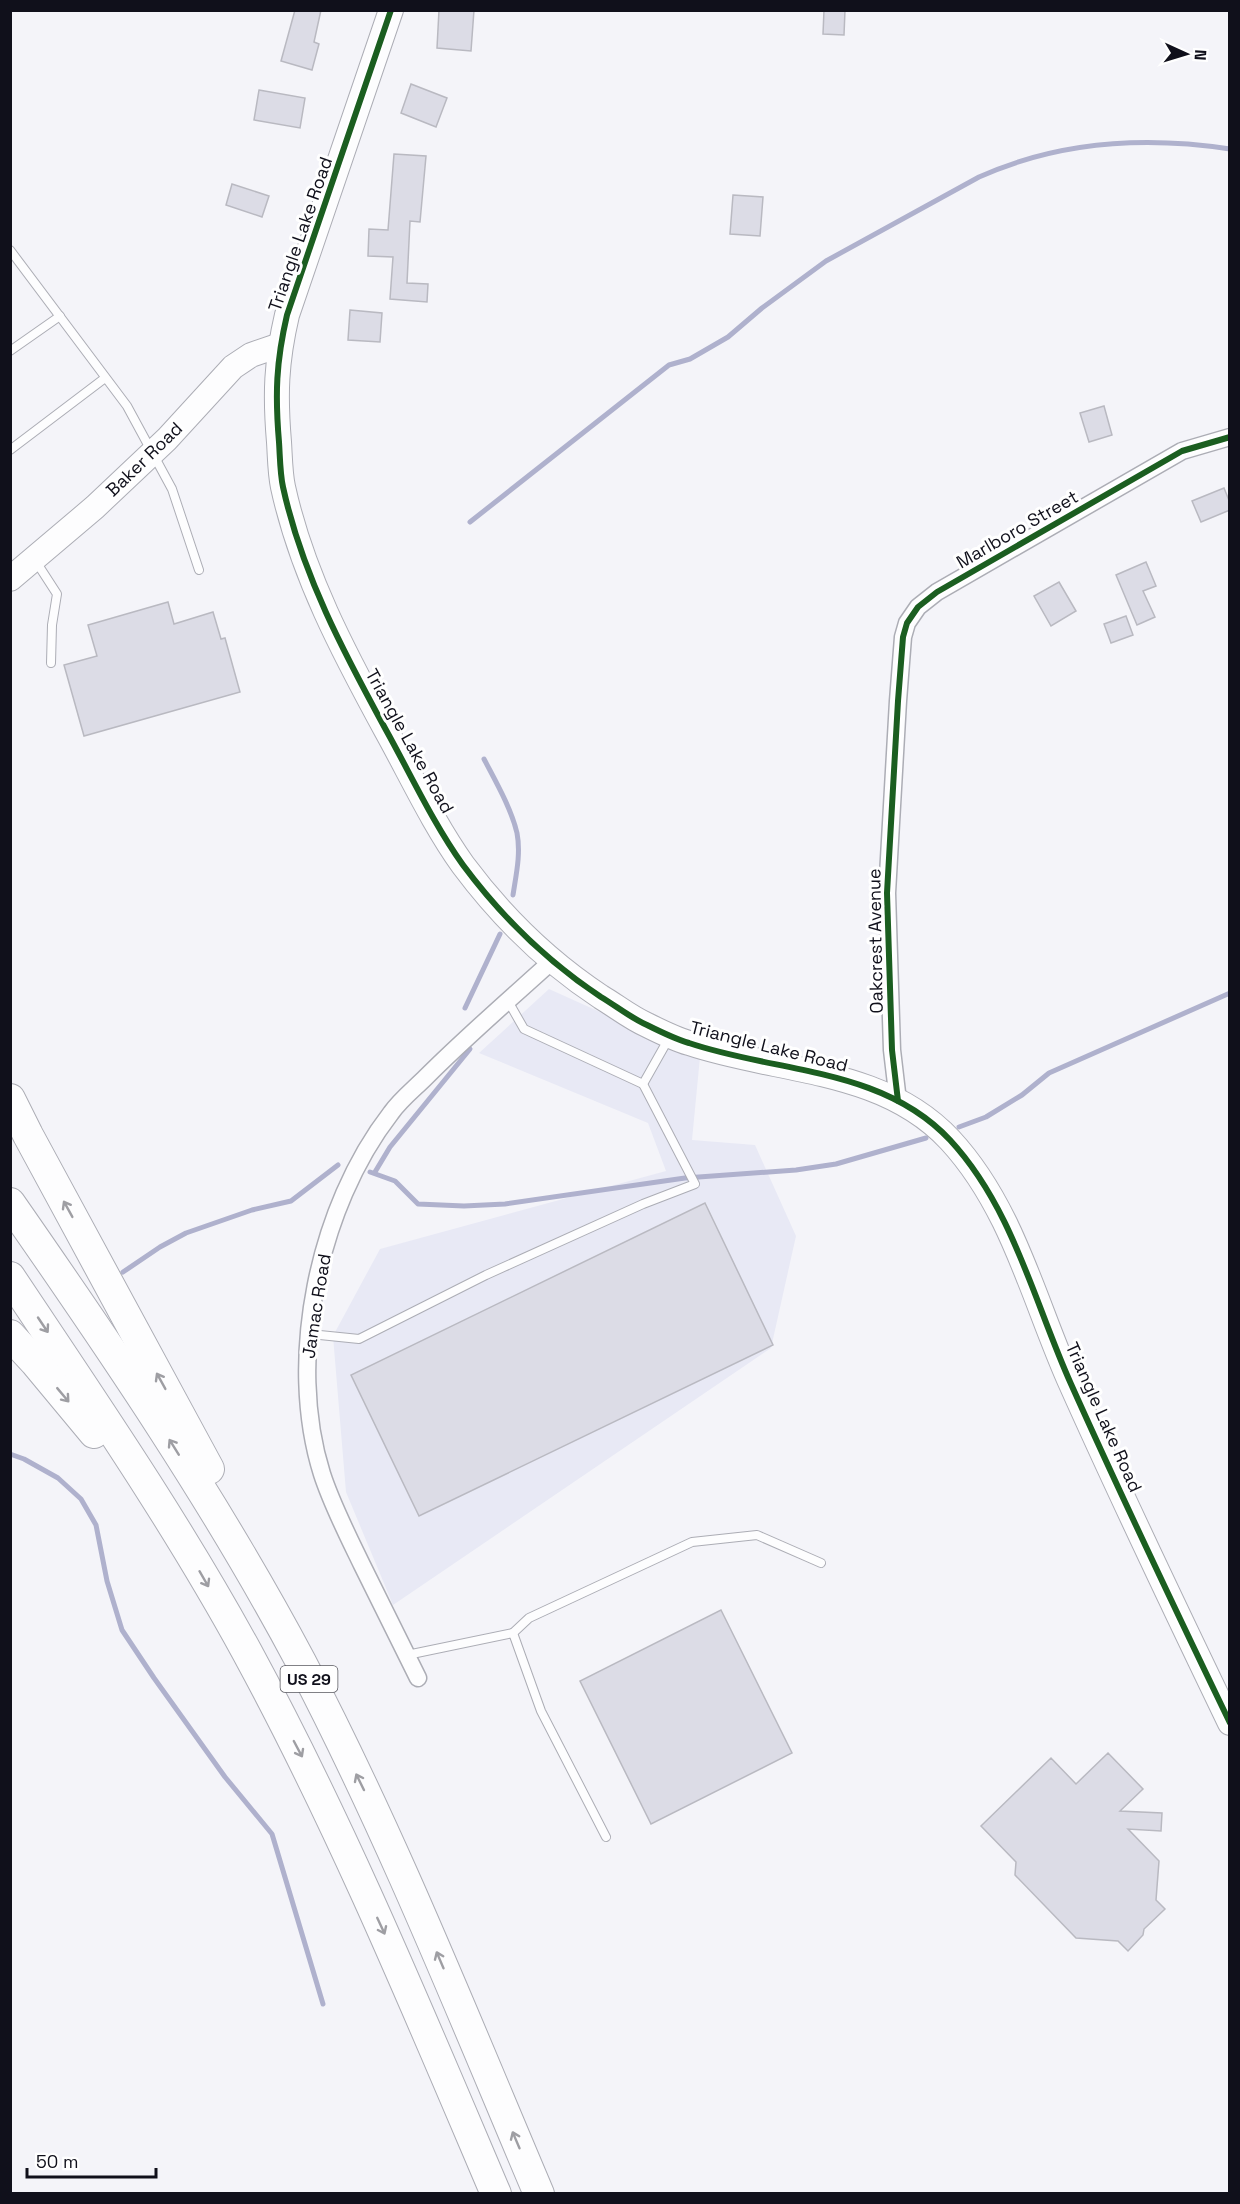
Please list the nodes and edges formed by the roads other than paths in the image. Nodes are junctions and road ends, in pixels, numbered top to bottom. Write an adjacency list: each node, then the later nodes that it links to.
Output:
1 (391, 10): 4 (street, Triangle Lake Road)
2 (10, 250): 3 (lane)
3 (60, 316): 5 (lane); 6 (lane)
4 (280, 345): 9 (street, Baker Road); 15 (street, Triangle Lake Road)
5 (10, 351)
6 (105, 378): 8 (lane); 9 (lane)
7 (1230, 437): 14 (street, Marlboro Street)
8 (10, 450)
9 (152, 453): 10 (street, Baker Road); 11 (lane)
10 (35, 559): 12 (street, Baker Road); 13 (lane)
11 (199, 570)
12 (10, 579)
13 (51, 663)
14 (897, 709): 20 (street, Oakcrest Avenue)
15 (552, 961): 16 (street, Jamac Road); 17 (street, Triangle Lake Road)
16 (508, 1001): 18 (lane); 23 (street, Jamac Road)
17 (670, 1035): 18 (lane); 20 (street, Triangle Lake Road)
18 (643, 1084): 23 (lane)
19 (10, 1099): 27 (highway, one-way to 19)
20 (898, 1101): 31 (street, Triangle Lake Road)
21 (10, 1203): 27 (highway, US 29, one-way to 21)
22 (10, 1277): 25 (highway, US 29, one-way to 25)
23 (310, 1334): 29 (street, Jamac Road)
24 (10, 1335): 25 (highway, one-way to 25)
25 (179, 1536): 33 (highway, US 29, one-way to 33)
26 (821, 1563): 28 (lane)
27 (257, 1585): 34 (highway, US 29, one-way to 27)
28 (513, 1633): 29 (lane); 32 (lane)
29 (407, 1655): 30 (street, Jamac Road)
30 (418, 1678)
31 (1230, 1723)
32 (606, 1837)
33 (496, 2193)
34 (539, 2193)

